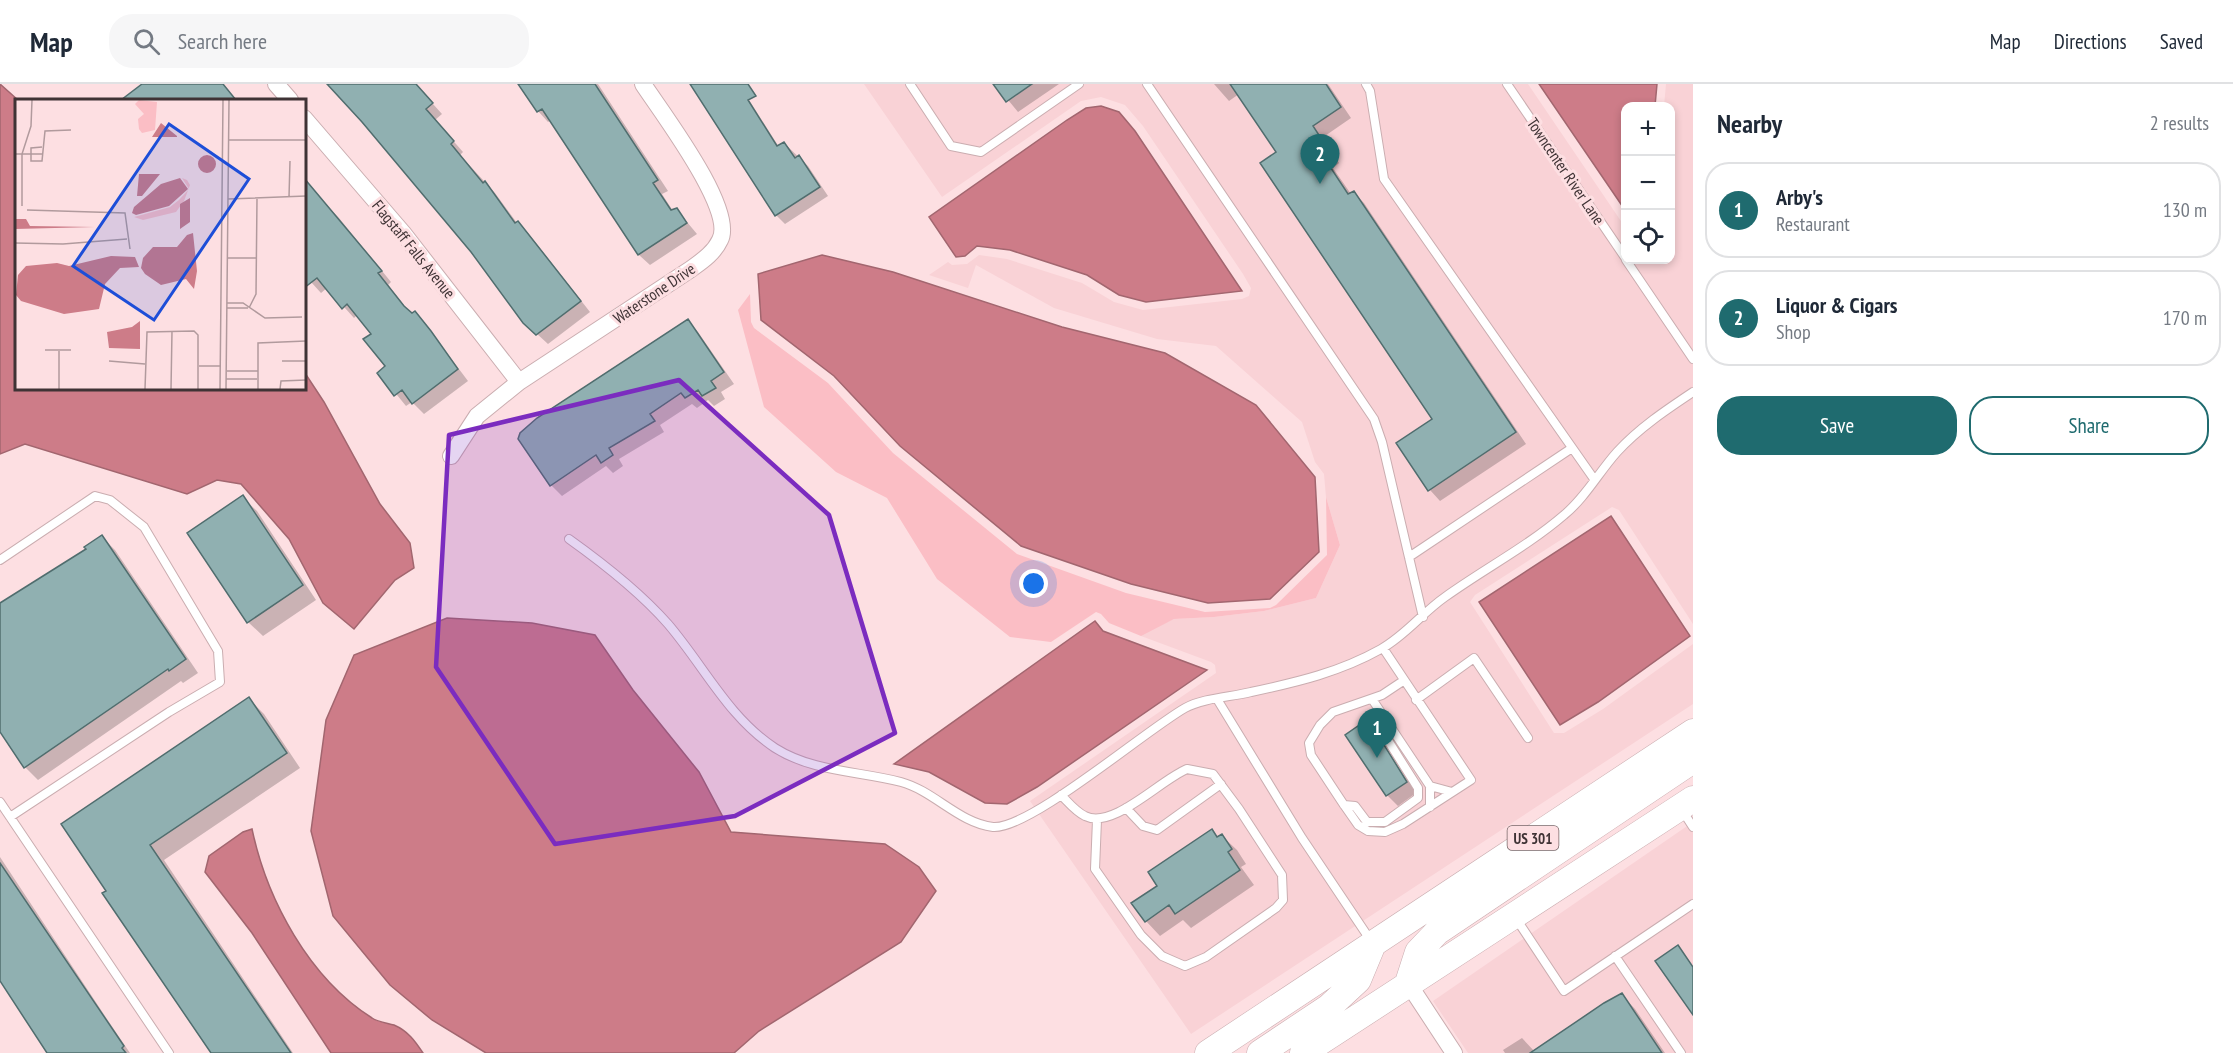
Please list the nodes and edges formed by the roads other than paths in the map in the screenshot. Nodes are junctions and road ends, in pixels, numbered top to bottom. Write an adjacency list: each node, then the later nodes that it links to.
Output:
1 (276, 84): 8 (street)
2 (643, 84): 13 (street, Waterstone Drive)
3 (910, 84): 4 (lane)
4 (1079, 84)
5 (1147, 84): 19 (lane)
6 (1366, 84): 15 (lane)
7 (1507, 84): 10 (lane, Towncenter River Lane)
8 (289, 99)
9 (306, 120): 13 (street, Flagstaff Falls Avenue)
10 (1621, 252)
11 (1629, 264): 12 (lane, Towncenter River Lane)
12 (1693, 358)
13 (519, 382): 16 (street, Waterstone Drive)
14 (1693, 393): 17 (lane)
15 (1572, 448): 17 (lane); 19 (lane)
16 (451, 456)
17 (1594, 479): 21 (lane)
18 (569, 538): 34 (lane)
19 (1409, 557): 21 (lane)
20 (0, 560): 40 (lane)
21 (1423, 617): 22 (lane)
22 (1383, 648): 23 (lane); 24 (lane)
23 (1403, 681): 25 (lane); 26 (lane)
24 (1217, 699): 34 (lane); 44 (lane)
25 (1371, 699): 27 (lane); 36 (lane)
26 (1416, 700): 29 (lane); 33 (lane)
27 (1379, 711): 32 (lane); 36 (lane)
28 (1693, 732): 44 (main road, US 301)
29 (1528, 738)
30 (1693, 760): 46 (main road)
31 (1221, 784): 38 (lane); 38 (lane); 41 (lane)
32 (1431, 786): 33 (lane); 37 (lane)
33 (1452, 792): 37 (lane)
34 (1061, 795): 41 (lane)
35 (0, 802): 40 (lane)
36 (1344, 805): 37 (lane)
37 (1430, 807)
38 (1126, 808): 41 (lane)
39 (1689, 811): 43 (main road)
40 (10, 817): 47 (lane)
41 (1097, 820)
42 (1693, 904): 45 (lane)
43 (1513, 915): 45 (lane); 46 (main road)
44 (1373, 944): 48 (main road, US 301); 49 (main road)
45 (1615, 956): 52 (lane)
46 (1408, 983): 50 (main road); 51 (street)
47 (169, 1053)
48 (1208, 1053)
49 (1260, 1053)
50 (1303, 1053)
51 (1454, 1053)
52 (1681, 1053)

